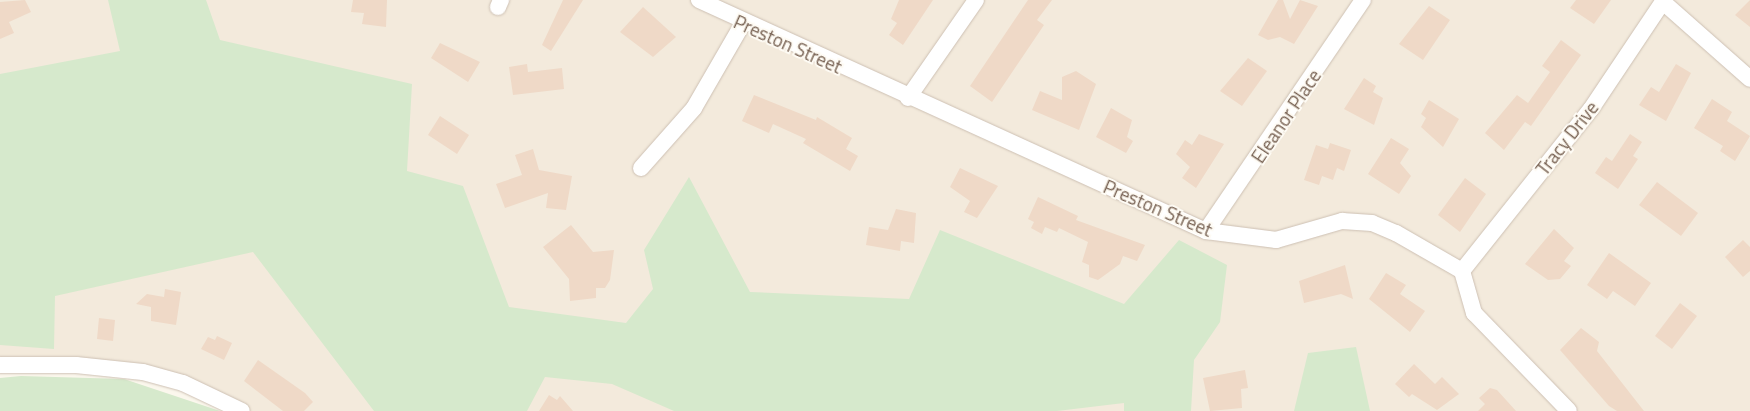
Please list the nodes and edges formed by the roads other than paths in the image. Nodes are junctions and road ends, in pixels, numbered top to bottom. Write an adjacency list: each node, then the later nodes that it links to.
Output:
1 (699, 0): 5 (street, Preston Street)
2 (976, 0): 7 (street)
3 (1362, 0): 9 (street, Eleanor Place)
4 (1663, 1): 6 (street); 10 (street, Tracy Drive)
5 (743, 23): 7 (street, Preston Street); 8 (street)
6 (1750, 78)
7 (908, 98): 9 (street, Preston Street)
8 (641, 168)
9 (1206, 232): 10 (street, Preston Street)
10 (1462, 271): 13 (street)
11 (0, 365): 12 (street)
12 (242, 411)
13 (1568, 411)

